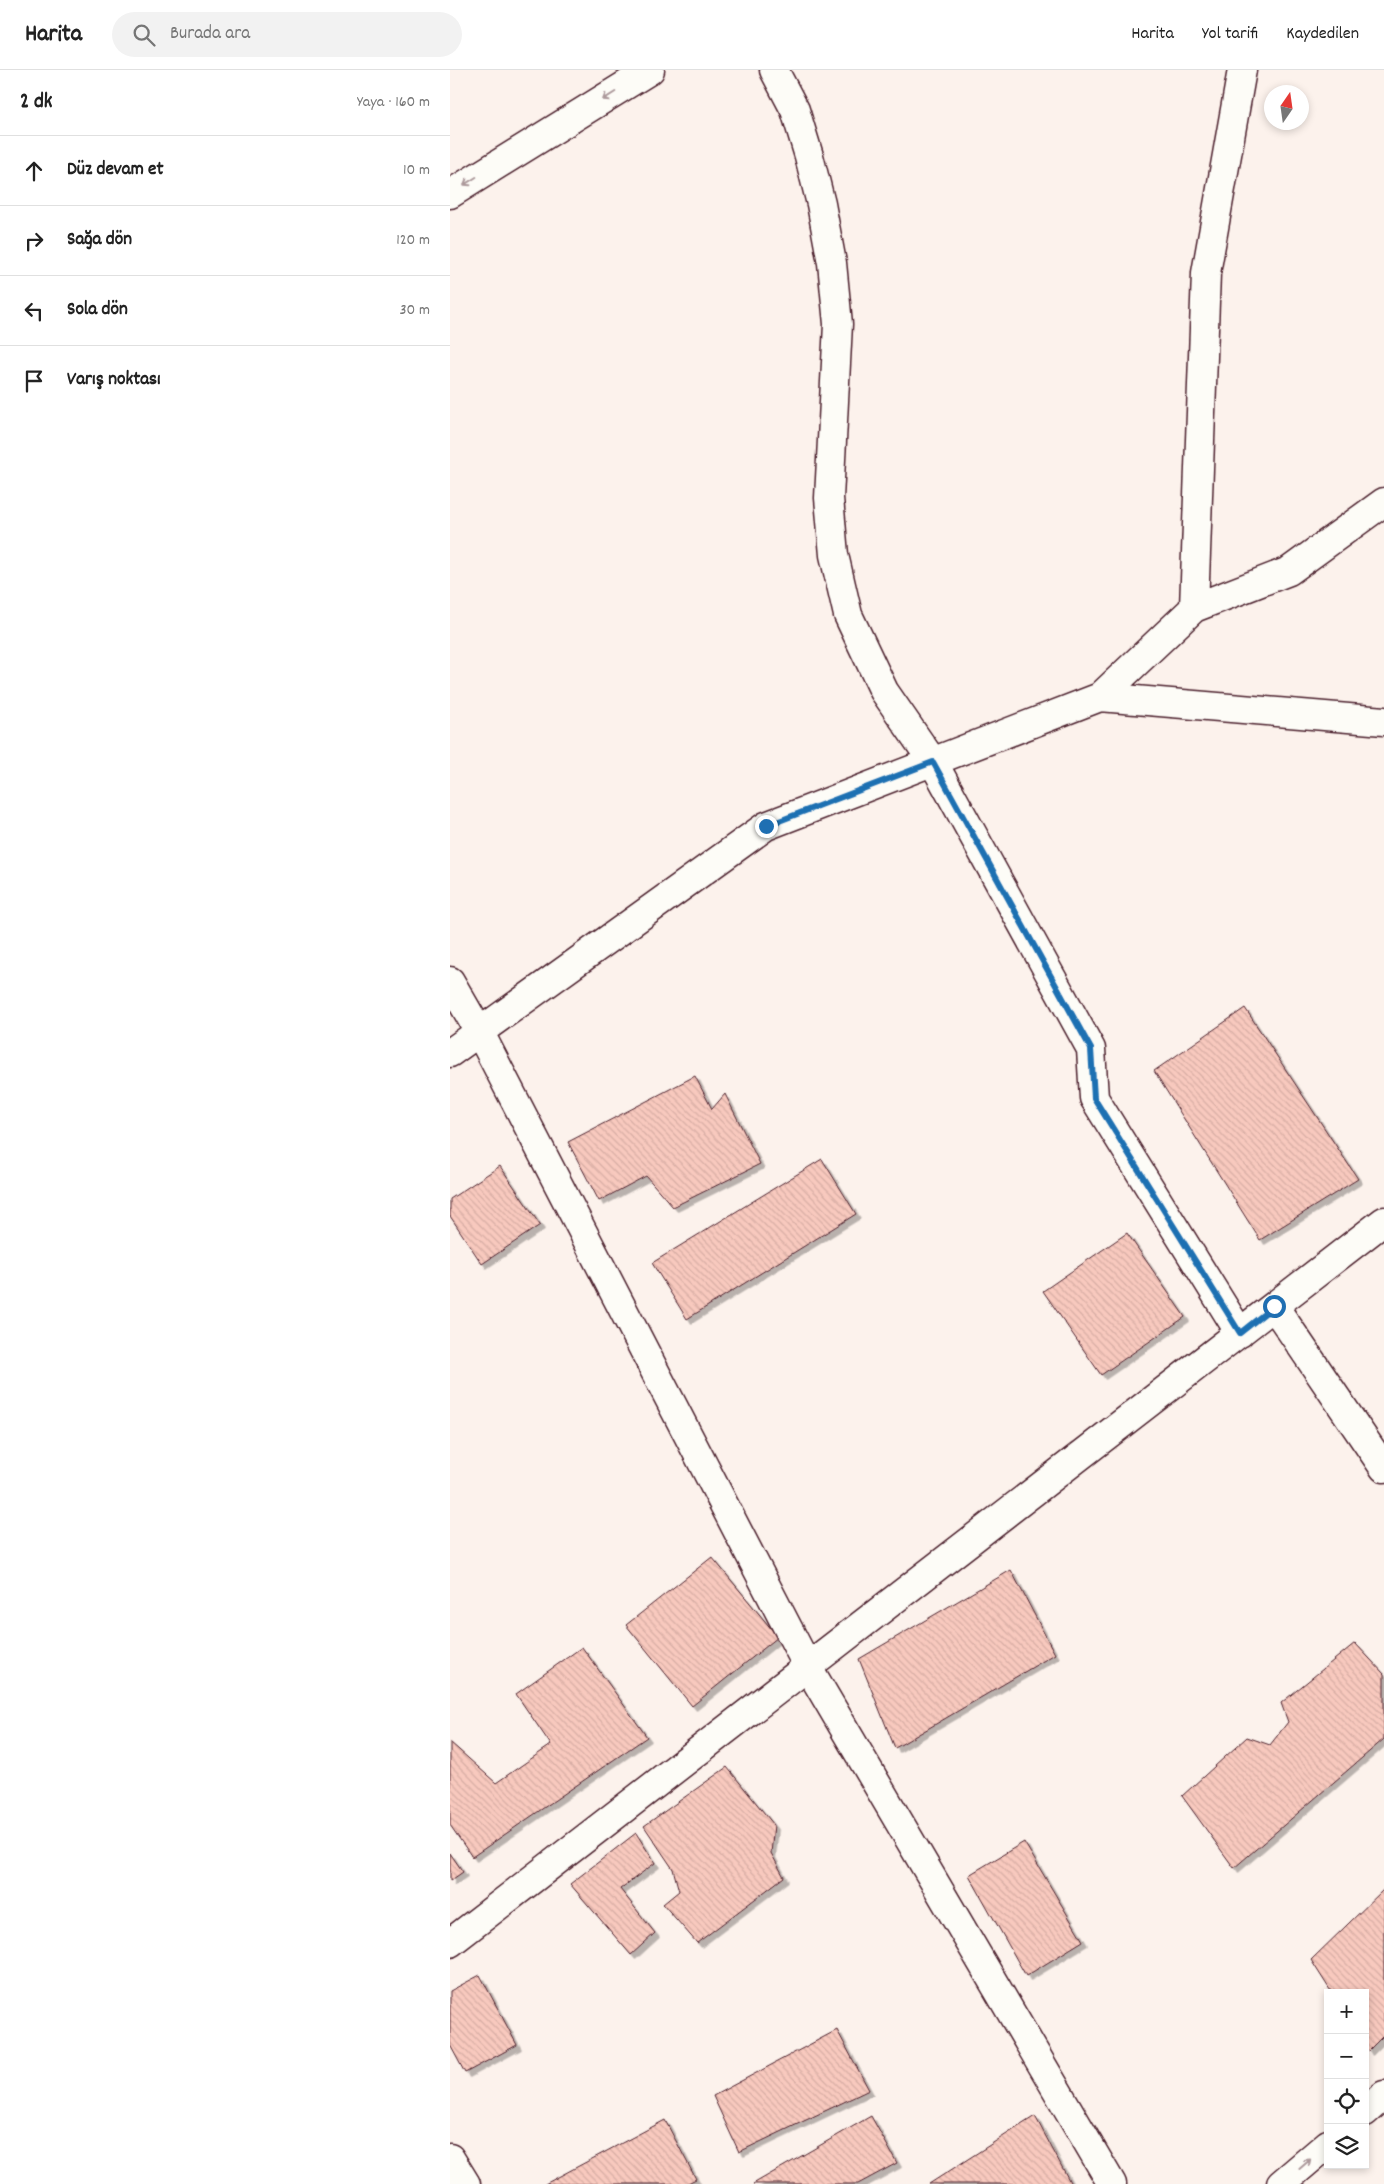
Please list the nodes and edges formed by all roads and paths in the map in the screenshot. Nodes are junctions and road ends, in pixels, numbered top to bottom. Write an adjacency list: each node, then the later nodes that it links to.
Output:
1 (650, 70): 4 (street, one-way to 4)
2 (774, 70): 9 (street)
3 (1242, 70): 6 (street)
4 (450, 194)
5 (1384, 502): 6 (street)
6 (1194, 608): 7 (street)
7 (1100, 697): 8 (street); 9 (street)
8 (1384, 721)
9 (933, 762): 11 (street); 15 (street)
10 (450, 981): 11 (street)
11 (480, 1032): 12 (street); 17 (street)
12 (450, 1053)
13 (1384, 1221): 14 (street)
14 (1274, 1306): 15 (street); 16 (street)
15 (1240, 1333): 17 (street)
16 (1384, 1468)
17 (808, 1666): 18 (street); 24 (street)
18 (450, 1943)
19 (1384, 2095): 20 (street)
20 (1369, 2108)
21 (1324, 2147): 25 (street, one-way to 21)
22 (450, 2158): 23 (street)
23 (466, 2184)
24 (1112, 2184)
25 (1281, 2184)

